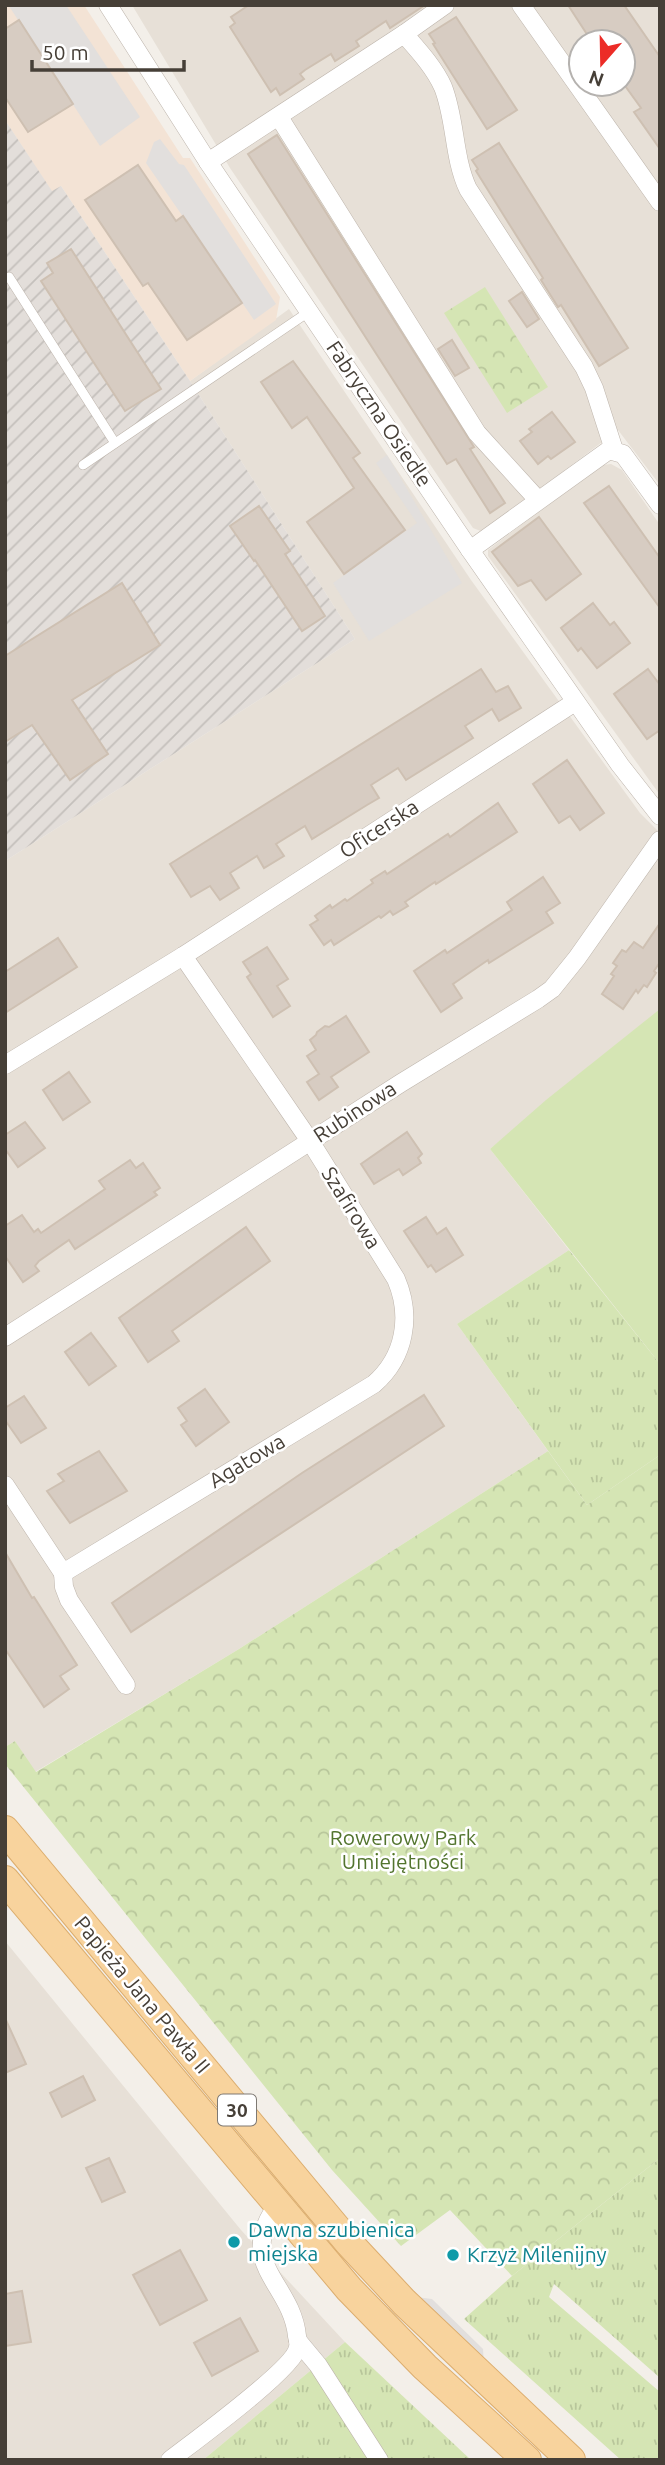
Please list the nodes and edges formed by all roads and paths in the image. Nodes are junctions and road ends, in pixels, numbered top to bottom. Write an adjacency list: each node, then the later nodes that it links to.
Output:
1 (444, 5): 4 (street)
2 (521, 5): 7 (street)
3 (115, 8): 6 (street, Fabryczna Osiedle)
4 (404, 34): 5 (street); 11 (street)
5 (279, 117): 6 (street); 13 (street)
6 (208, 162): 9 (street, Fabryczna Osiedle)
7 (660, 202)
8 (9, 277): 10 (lane)
9 (310, 311): 10 (lane); 15 (street, Fabryczna Osiedle)
10 (115, 443): 12 (lane)
11 (614, 450): 13 (street); 14 (street)
12 (83, 465)
13 (538, 500): 15 (street)
14 (660, 505)
15 (470, 550): 16 (street, Fabryczna Osiedle)
16 (575, 702): 17 (street, Fabryczna Osiedle); 19 (street, Oficerska)
17 (660, 816)
18 (660, 840): 21 (street, Rubinowa)
19 (183, 956): 20 (street); 21 (street, Szafirowa)
20 (5, 1065)
21 (310, 1141): 22 (street, Szafirowa); 23 (street, Rubinowa)
22 (405, 1328): 25 (street, Agatowa)
23 (5, 1337)
24 (5, 1485): 25 (street)
25 (63, 1573): 26 (street)
26 (126, 1685)
27 (5, 1830): 34 (main road, Papieża Jana Pawła II / 30)
28 (5, 1880): 29 (main road, Papieża Jana Pawła II / 30)
29 (278, 2204): 30 (street); 33 (main road, Papieża Jana Pawła II / 30)
30 (298, 2341): 31 (street); 32 (street)
31 (170, 2460)
32 (379, 2460)
33 (527, 2460)
34 (571, 2460)

